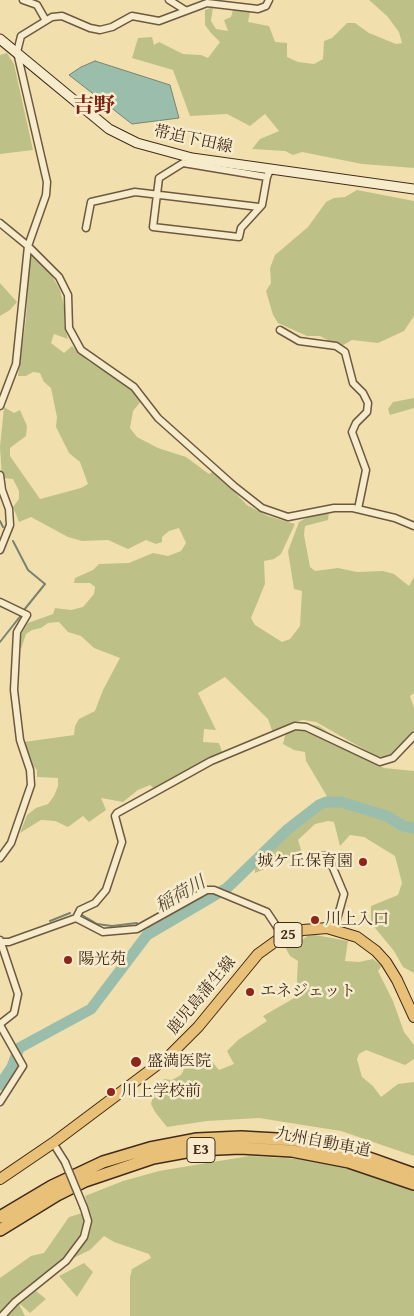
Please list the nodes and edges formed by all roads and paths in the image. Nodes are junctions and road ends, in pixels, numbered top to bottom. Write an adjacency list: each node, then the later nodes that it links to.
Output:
1 (23, 0): 4 (street)
2 (169, 0): 5 (street)
3 (269, 0): 5 (street)
4 (39, 3): 6 (street)
5 (185, 10): 6 (street)
6 (45, 20): 8 (street)
7 (0, 39): 8 (main road, 帯迫下田線)
8 (17, 52): 9 (main road, 帯迫下田線); 15 (street)
9 (268, 173): 10 (main road, 帯迫下田線); 11 (street); 12 (street)
10 (414, 189)
11 (157, 194): 12 (street); 12 (street); 14 (street)
12 (259, 207)
13 (0, 223): 15 (street)
14 (86, 228)
15 (28, 246): 17 (street); 20 (street)
16 (280, 330): 20 (street)
17 (0, 406)
18 (0, 476): 19 (street)
19 (1, 490): 22 (street)
20 (358, 509): 21 (street)
21 (414, 526)
22 (0, 550)
23 (0, 602): 26 (street)
24 (414, 736): 27 (street)
25 (323, 856): 28 (street)
26 (0, 858)
27 (76, 918): 29 (street); 30 (street)
28 (334, 930): 29 (main road, 鹿児島蒲生線 / 25); 31 (main road, 鹿児島蒲生線 / 25)
29 (283, 936): 34 (main road, 鹿児島蒲生線 / 25)
30 (0, 941): 32 (street)
31 (414, 1017)
32 (0, 1025): 33 (street)
33 (0, 1102)
34 (53, 1143): 36 (main road, 鹿児島蒲生線 / 25); 40 (street, bridge)
35 (414, 1174): 38 (highway, 九州自動車道 / E3)
36 (0, 1179)
37 (414, 1184): 39 (highway, 九州自動車道 / E3)
38 (0, 1217)
39 (0, 1230)
40 (2, 1316)

